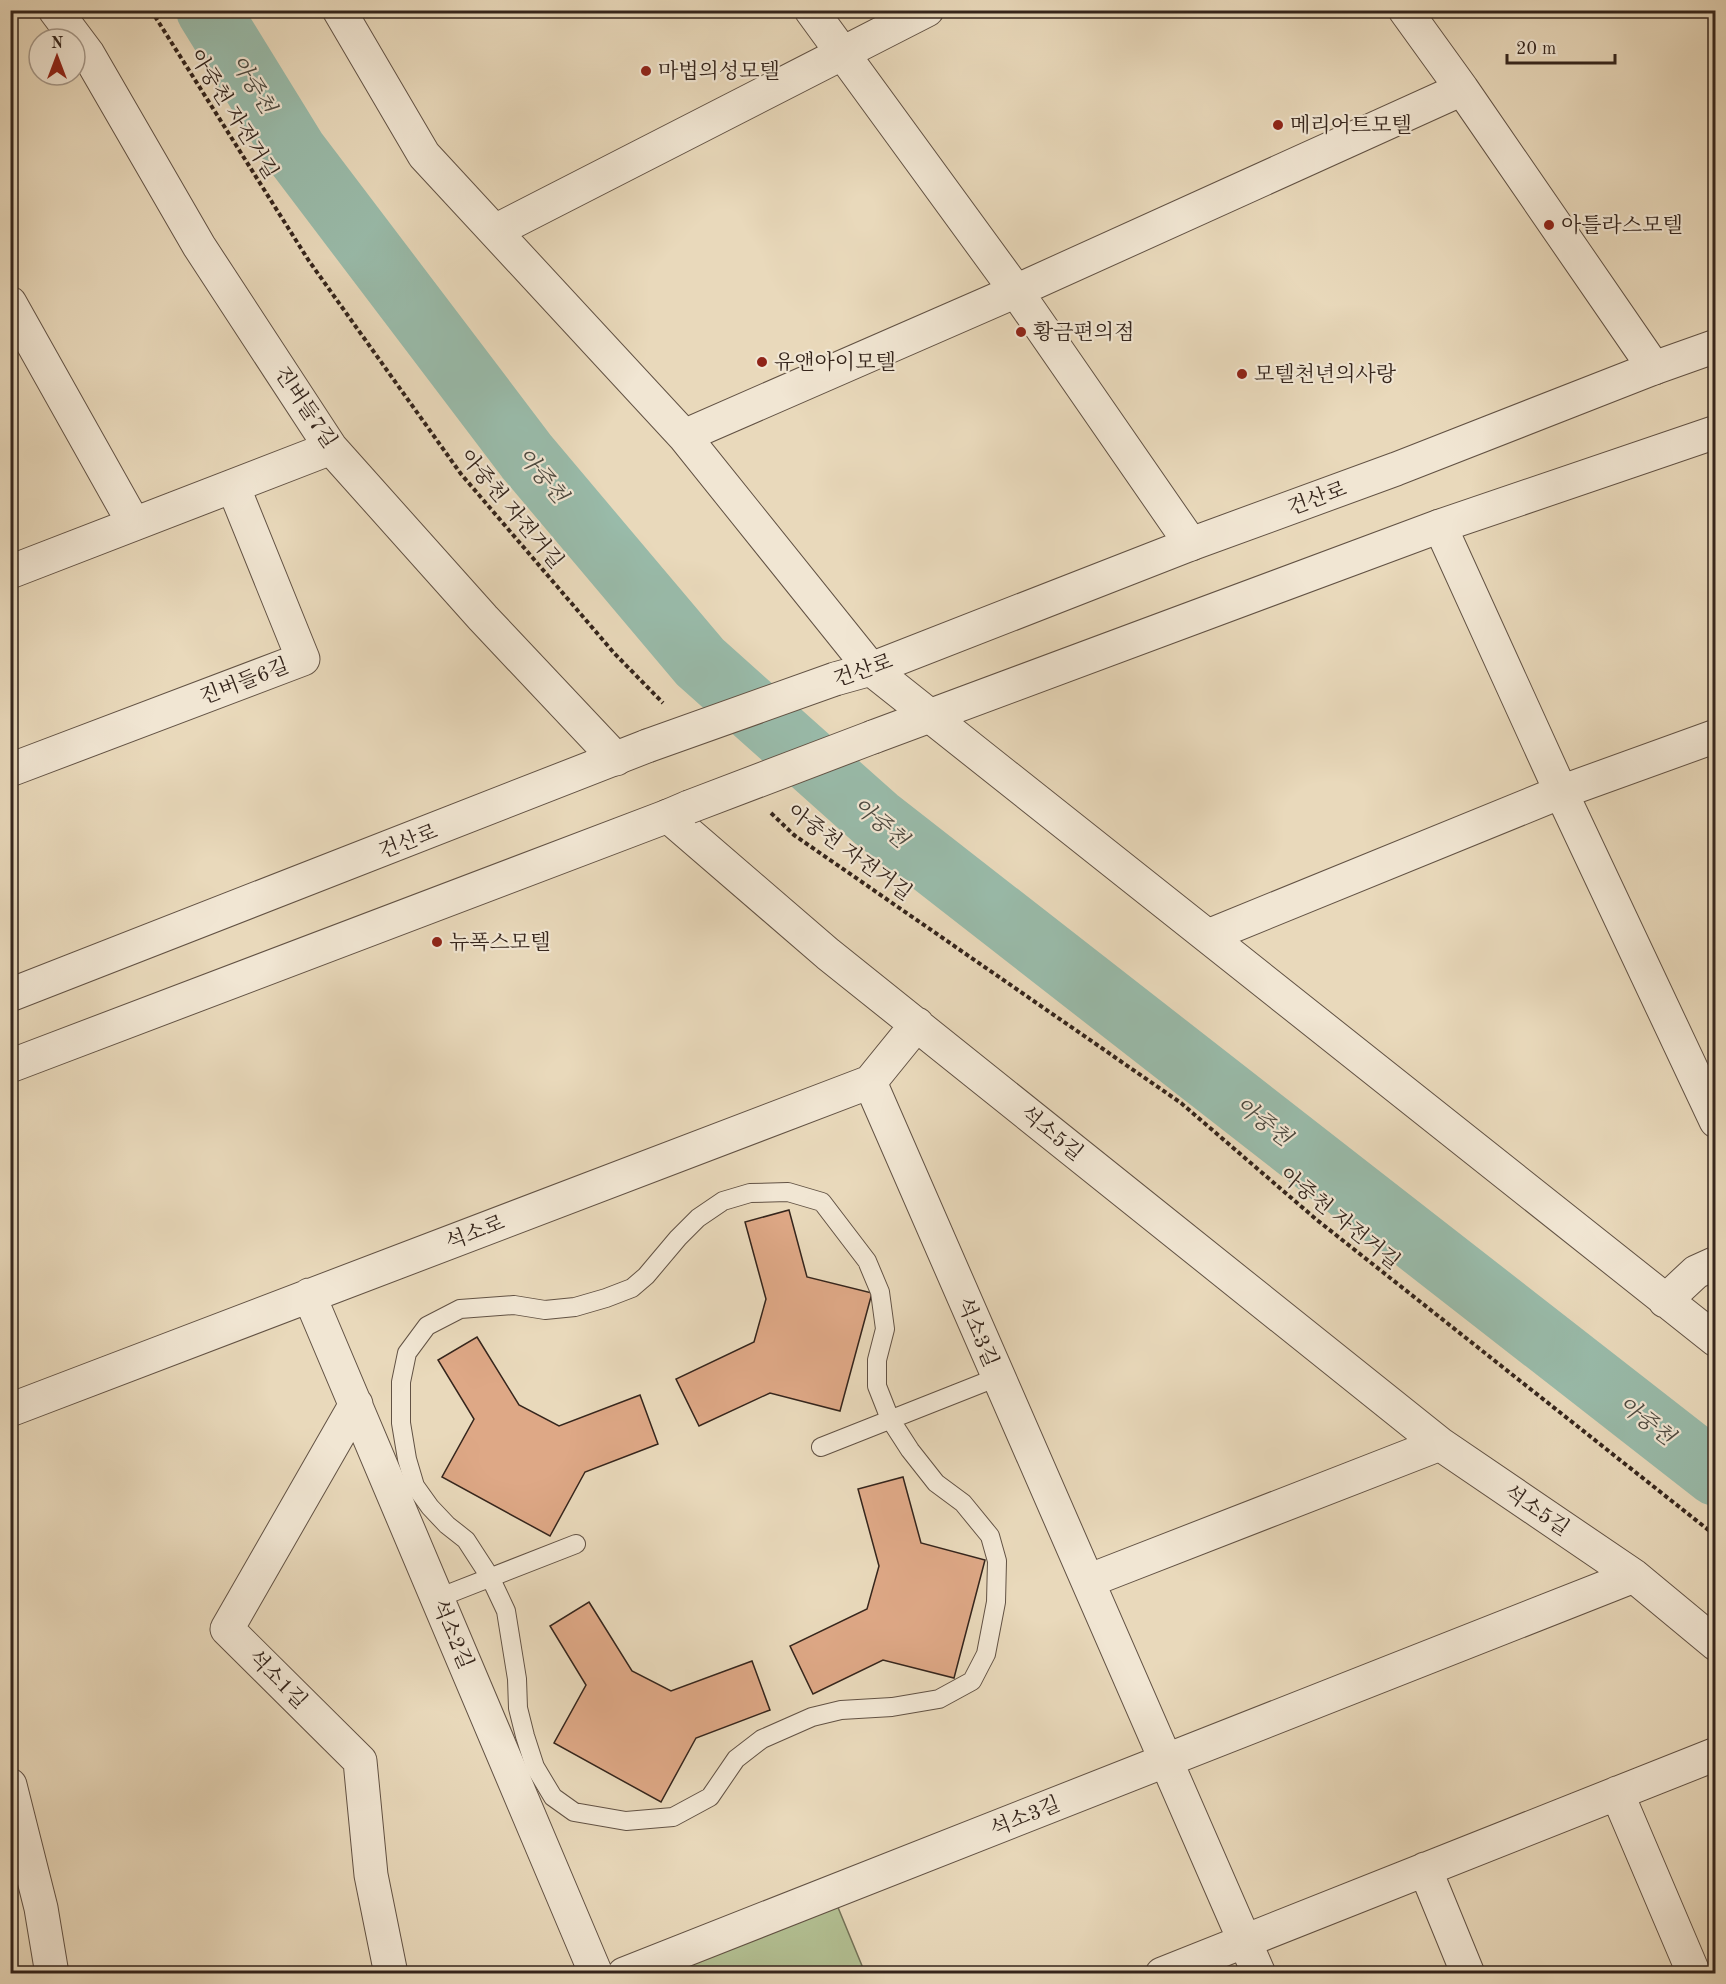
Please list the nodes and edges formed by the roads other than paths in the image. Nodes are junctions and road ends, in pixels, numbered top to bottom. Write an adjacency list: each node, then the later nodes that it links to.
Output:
1 (55, 10): 15 (street, 진버들7길)
2 (339, 10): 8 (street)
3 (811, 10): 6 (street)
4 (927, 10): 6 (street)
5 (1405, 10): 7 (street)
6 (842, 54): 8 (street); 9 (street)
7 (1462, 89): 9 (street); 12 (street)
8 (495, 231): 14 (street)
9 (1016, 291): 14 (street); 19 (street)
10 (10, 303): 17 (street)
11 (1716, 346): 12 (street, 건산로)
12 (1654, 368): 19 (street, 건산로)
13 (1716, 432): 18 (street)
14 (684, 436): 21 (street)
15 (332, 448): 16 (street); 24 (street, 진버들7길)
16 (233, 486): 17 (street); 25 (street, 진버들6길)
17 (134, 524): 20 (street)
18 (1440, 526): 22 (street); 26 (street)
19 (1191, 544): 21 (street, 건산로)
20 (10, 572)
21 (871, 669): 22 (street); 24 (street, 건산로, bridge)
22 (930, 716): 27 (street, bridge); 28 (street)
23 (1716, 736): 26 (street)
24 (616, 759): 29 (street, 건산로)
25 (10, 770)
26 (1561, 792): 28 (street); 33 (street)
27 (678, 812): 30 (street, 석소5길); 31 (street)
28 (1208, 936): 36 (street)
29 (10, 995)
30 (917, 1024): 32 (street); 42 (street, 석소5길)
31 (10, 1066)
32 (870, 1082): 35 (street, 석소로); 38 (street, 석소3길)
33 (1716, 1120)
34 (1716, 1263): 36 (street)
35 (309, 1295): 39 (street, 석소2길); 40 (street, 석소로)
36 (1665, 1301): 37 (street)
37 (1716, 1340)
38 (998, 1377): 41 (lane); 47 (street, 석소3길)
39 (356, 1404): 48 (street, 석소2길); 57 (street, 석소1길)
40 (10, 1410)
41 (890, 1419): 43 (lane); 46 (lane); 46 (lane)
42 (1440, 1444): 45 (street, 석소5길); 47 (street)
43 (821, 1447)
44 (576, 1544): 46 (lane)
45 (1634, 1576): 49 (street, 석소5길); 51 (street, 석소3길)
46 (489, 1577): 48 (lane)
47 (1088, 1581): 51 (street, 석소3길)
48 (438, 1598): 58 (street, 석소2길)
49 (1716, 1644)
50 (1716, 1754): 53 (street)
51 (1166, 1760): 55 (street, 석소3길); 59 (street, 석소3길)
52 (10, 1785): 56 (street)
53 (1617, 1793): 54 (street); 63 (street)
54 (1425, 1869): 55 (street); 62 (street)
55 (1245, 1941): 60 (street); 61 (street, 석소3길)
56 (52, 1974)
57 (391, 1974)
58 (596, 1974)
59 (624, 1974)
60 (1162, 1974)
61 (1259, 1974)
62 (1468, 1974)
63 (1694, 1974)

